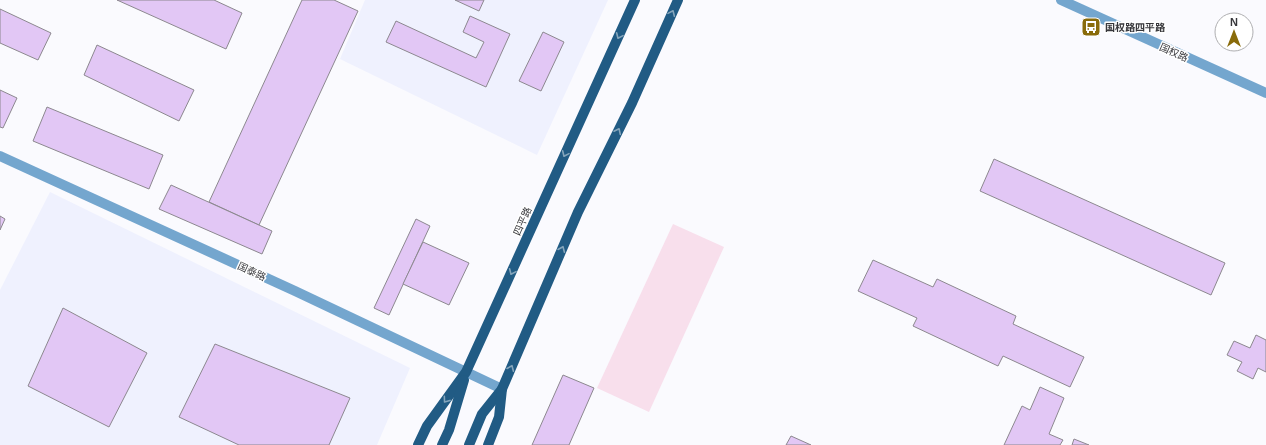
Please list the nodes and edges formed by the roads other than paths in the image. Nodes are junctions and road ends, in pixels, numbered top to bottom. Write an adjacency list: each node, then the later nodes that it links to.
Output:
1 (635, 0): 6 (main road, 四平路, one-way to 6)
2 (678, 0): 7 (main road, one-way to 2)
3 (1061, 0): 4 (street, 国权路)
4 (1266, 93)
5 (0, 156): 6 (street, 国泰路)
6 (466, 372): 7 (street, 国泰路); 8 (main road, 四平路, one-way to 8); 9 (main road)
7 (502, 389): 10 (main road); 11 (main road)
8 (418, 445)
9 (442, 445)
10 (469, 445)
11 (488, 445)

